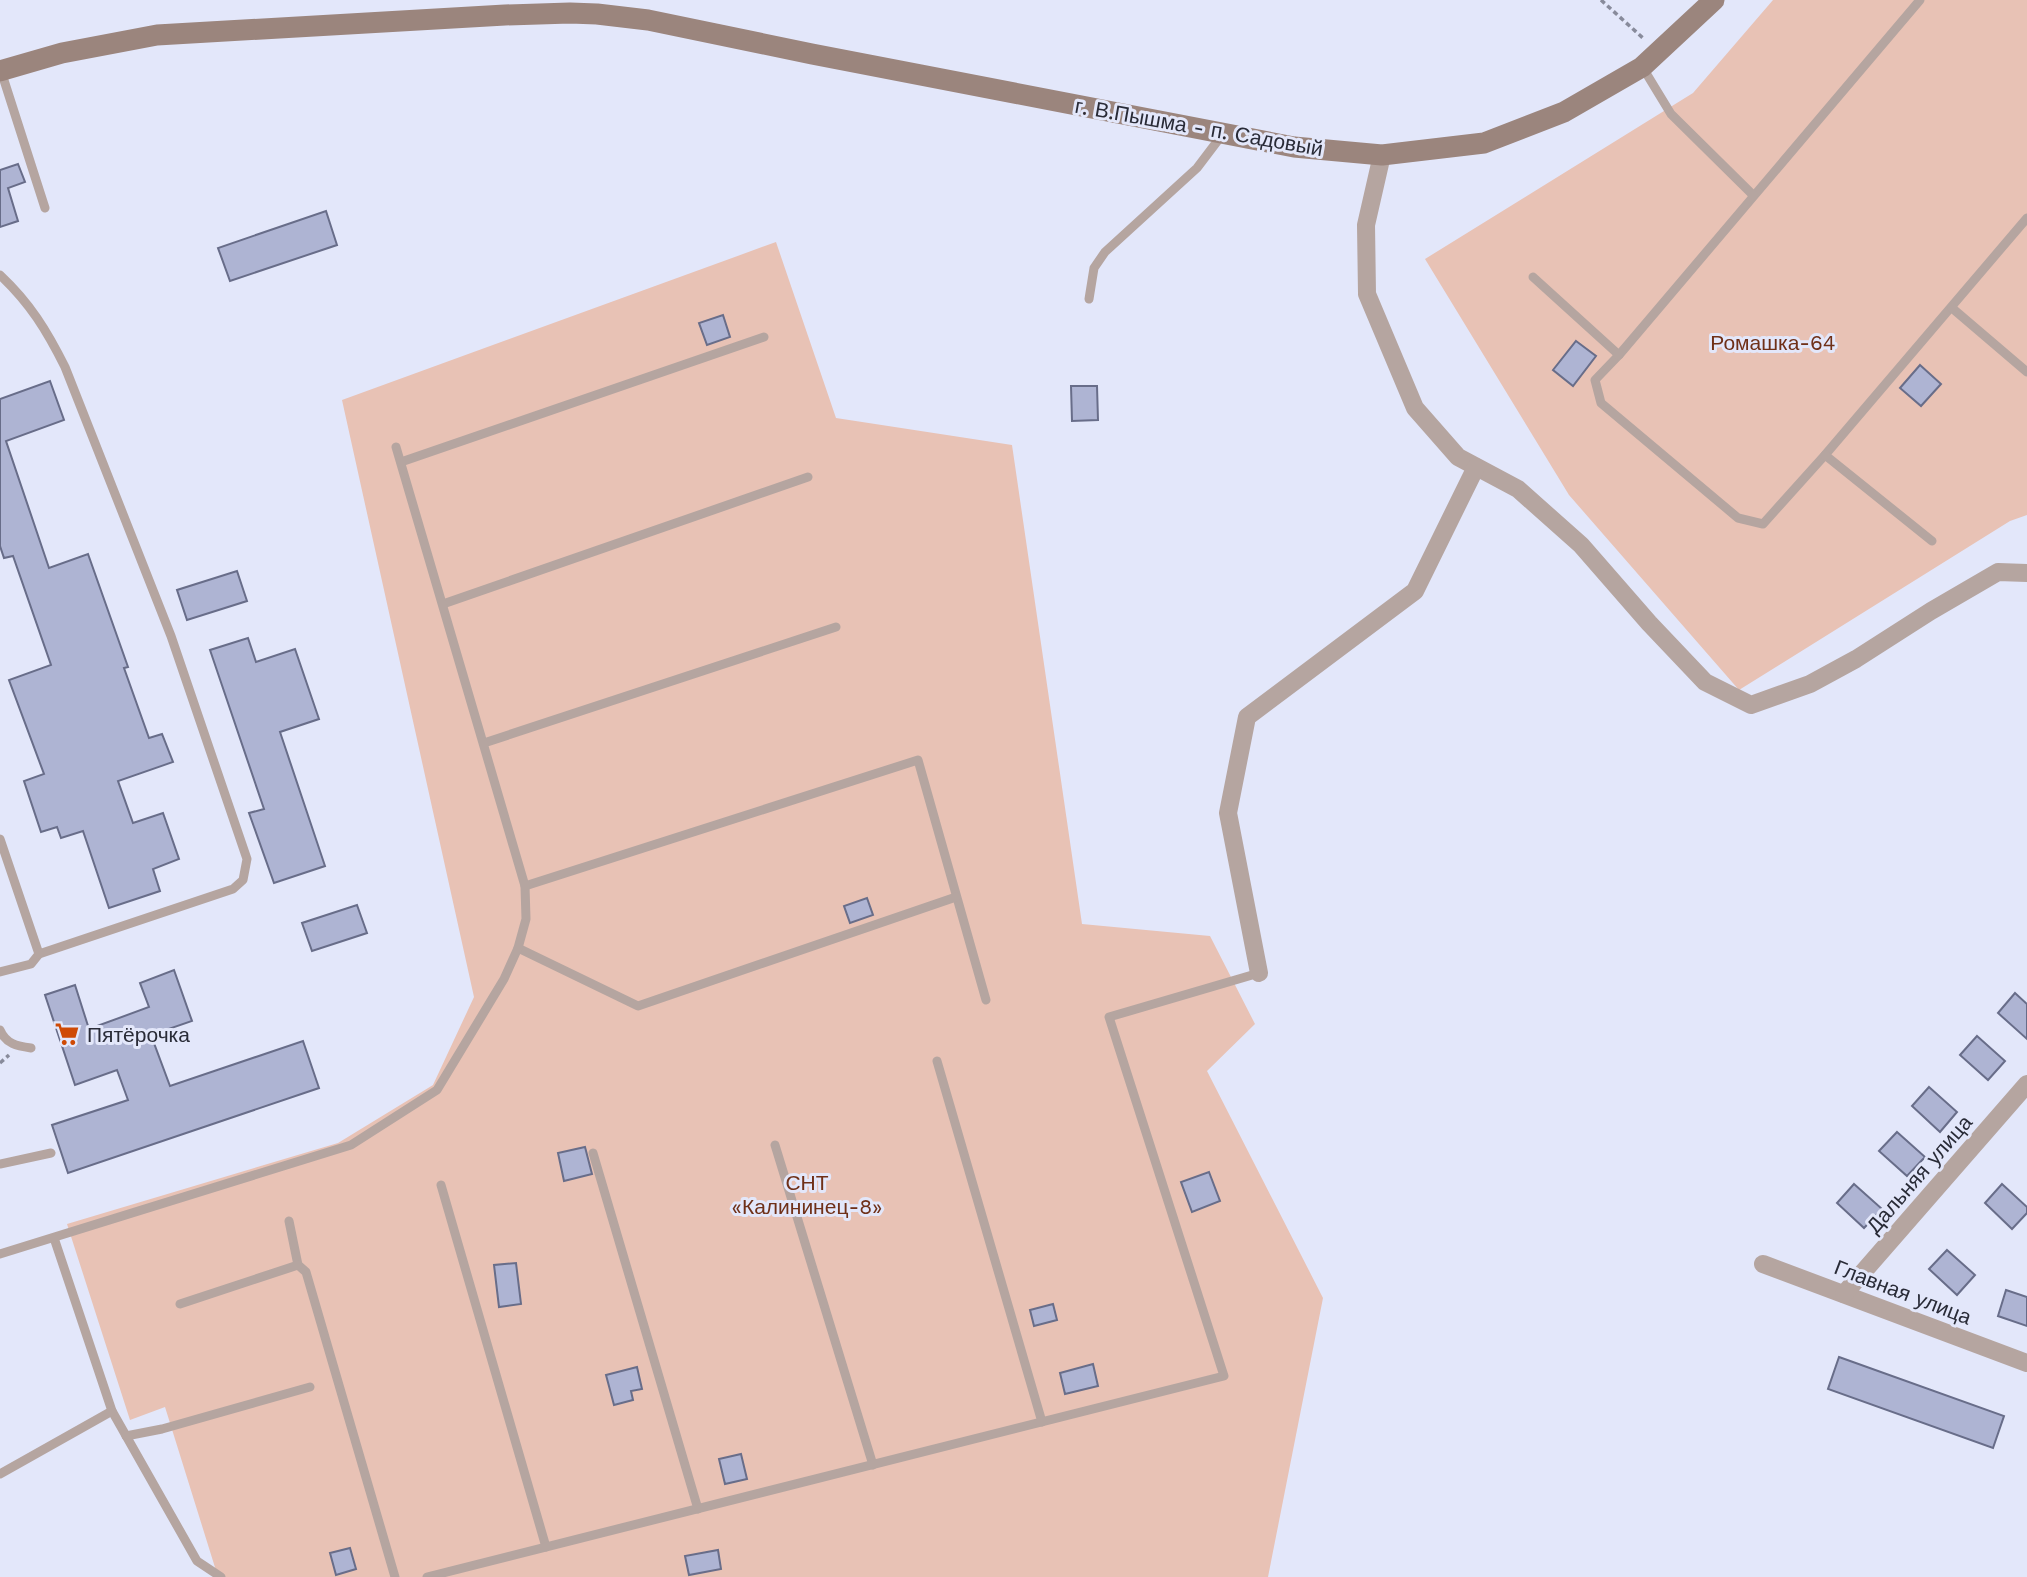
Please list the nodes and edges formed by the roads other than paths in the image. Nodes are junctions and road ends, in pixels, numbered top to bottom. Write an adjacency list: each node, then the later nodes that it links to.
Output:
1 (1713, 0): 4 (main road, г. В.Пышма - п. Садовый)
2 (1920, 0): 8 (lane)
3 (570, 6): 5 (main road, г. В.Пышма - п. Садовый); 6 (main road, г. В.Пышма - п. Садовый)
4 (1642, 67): 7 (main road, г. В.Пышма - п. Садовый); 8 (lane)
5 (0, 71): 9 (lane)
6 (1223, 134): 7 (main road, г. В.Пышма - п. Садовый); 13 (lane)
7 (1382, 155): 21 (street)
8 (1753, 195): 16 (lane)
9 (45, 208)
10 (2027, 218): 14 (lane)
11 (0, 275): 32 (lane)
12 (1533, 277): 16 (lane)
13 (1089, 299)
14 (1952, 308): 17 (lane); 19 (lane)
15 (764, 337): 20 (lane)
16 (1619, 355): 19 (lane)
17 (2027, 372)
18 (396, 447): 20 (lane)
19 (1825, 455): 23 (lane)
20 (401, 462): 25 (lane)
21 (1476, 467): 24 (street); 34 (street)
22 (808, 477): 25 (lane)
23 (1932, 541)
24 (2027, 573)
25 (443, 604): 27 (lane)
26 (835, 627): 27 (lane)
27 (484, 743): 29 (lane)
28 (0, 839): 32 (lane)
29 (525, 886): 30 (lane); 31 (lane)
30 (957, 897): 31 (lane); 35 (lane)
31 (518, 948): 46 (lane)
32 (40, 954): 33 (lane)
33 (0, 972)
34 (1259, 973): 55 (lane)
35 (986, 1000)
36 (0, 1030): 37 (lane)
37 (31, 1048)
38 (937, 1060): 55 (lane)
39 (2027, 1084): 50 (street, Дальняя улица)
40 (775, 1145): 57 (lane)
41 (51, 1153): 43 (lane)
42 (593, 1153): 59 (lane)
43 (0, 1164)
44 (441, 1185): 60 (lane)
45 (289, 1221): 49 (lane)
46 (54, 1238): 47 (lane); 54 (lane)
47 (0, 1254)
48 (1763, 1264): 50 (street, Главная улица)
49 (298, 1265): 51 (lane); 62 (lane)
50 (1844, 1294): 52 (street, Главная улица)
51 (180, 1304)
52 (2027, 1363)
53 (310, 1387): 56 (lane)
54 (112, 1411): 56 (lane); 58 (lane)
55 (1042, 1422): 57 (lane)
56 (126, 1436): 61 (lane)
57 (873, 1465): 59 (lane)
58 (0, 1474)
59 (698, 1509): 60 (lane)
60 (547, 1547): 63 (lane)
61 (221, 1577)
62 (395, 1577)
63 (427, 1577)

